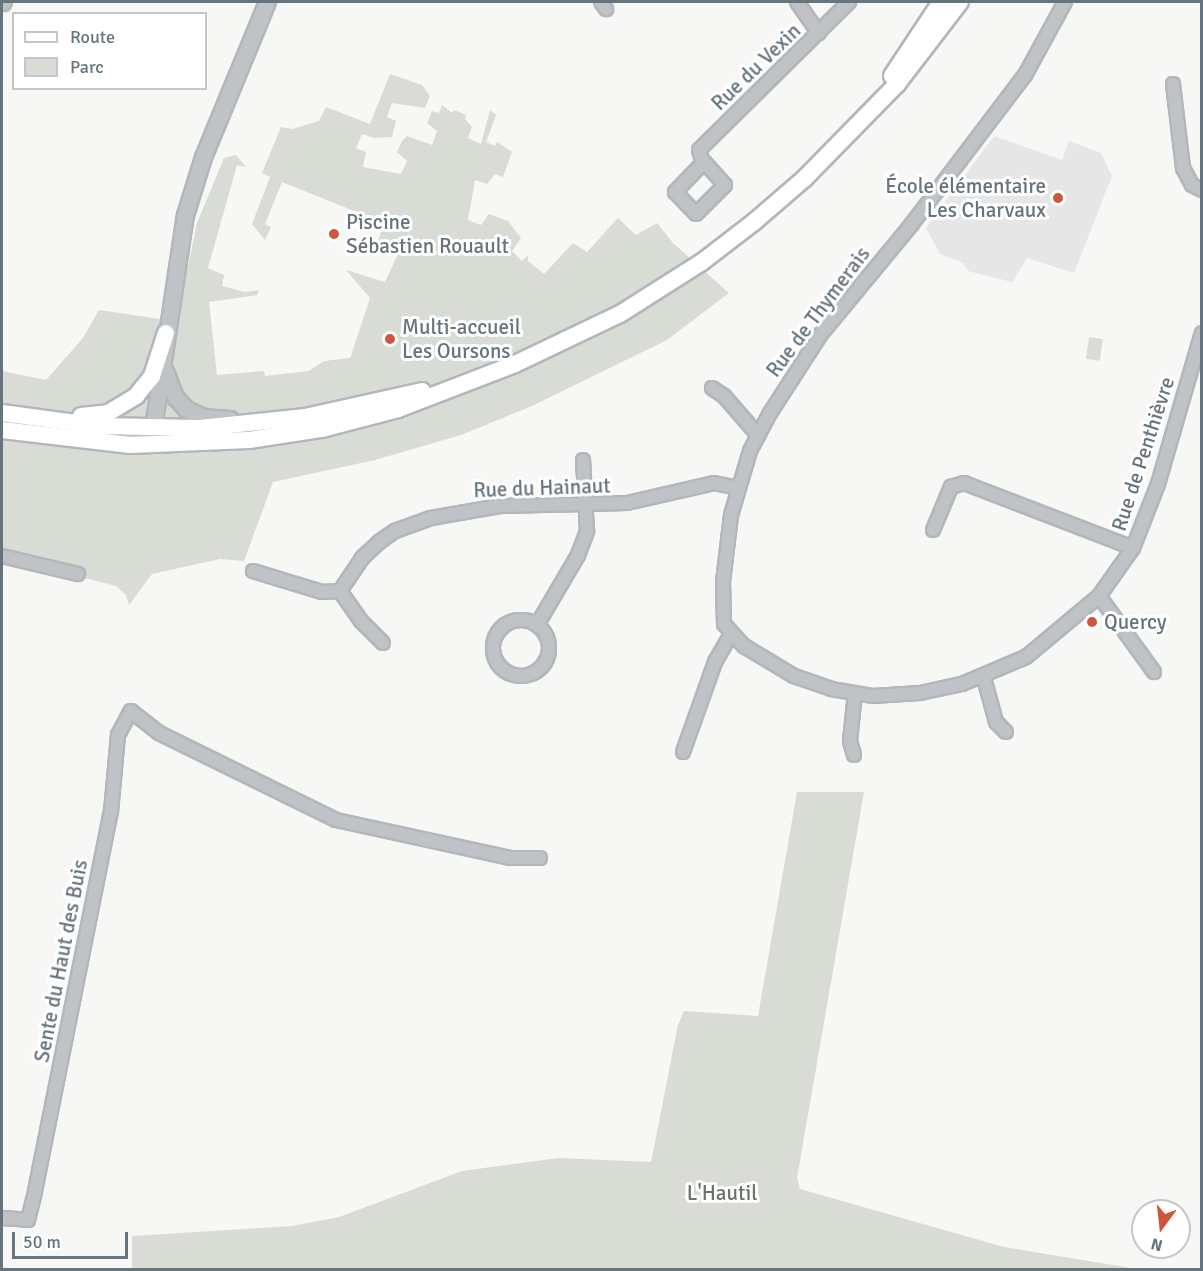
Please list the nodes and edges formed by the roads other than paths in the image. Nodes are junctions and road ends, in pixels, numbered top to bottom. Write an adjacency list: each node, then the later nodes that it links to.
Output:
1 (267, 2): 12 (street)
2 (797, 2): 7 (street)
3 (849, 2): 7 (street, Rue du Vexin)
4 (941, 2): 9 (main road)
5 (960, 2): 9 (main road)
6 (1065, 2): 22 (street, Rue de Thymerais)
7 (819, 33): 10 (street, Rue du Vexin)
8 (1173, 84): 11 (street)
9 (849, 131): 14 (main road)
10 (704, 162)
11 (1202, 190)
12 (166, 333): 15 (street); 18 (main road)
13 (1202, 333): 27 (street, Rue de Penthièvre)
14 (515, 364): 17 (main road); 21 (main road)
15 (164, 367): 17 (street); 20 (street)
16 (712, 388): 22 (street)
17 (408, 394): 20 (main road)
18 (2, 406)
19 (2, 413): 20 (main road)
20 (153, 428): 21 (street)
21 (2, 431)
22 (758, 435): 24 (street, Rue de Thymerais)
23 (583, 460): 25 (street)
24 (737, 488): 25 (street, Rue du Hainaut); 34 (street, Rue de Thymerais)
25 (588, 507): 31 (street, Rue du Hainaut); 33 (street)
26 (933, 530): 27 (street)
27 (1133, 548): 32 (street, Rue de Penthièvre)
28 (2, 556): 30 (street)
29 (253, 571): 31 (street)
30 (78, 574)
31 (340, 591): 35 (street)
32 (1099, 596): 36 (street); 37 (street, Rue de Penthièvre)
33 (537, 625): 33 (street)
34 (731, 634): 38 (street, Rue de Penthièvre); 40 (street)
35 (383, 643)
36 (1154, 672)
37 (984, 678): 38 (street, Rue de Penthièvre); 39 (street)
38 (855, 693): 41 (street)
39 (1006, 732)
40 (683, 752)
41 (854, 754)
42 (540, 858): 43 (street, Sente du Haut des Buis)
43 (2, 1218)

